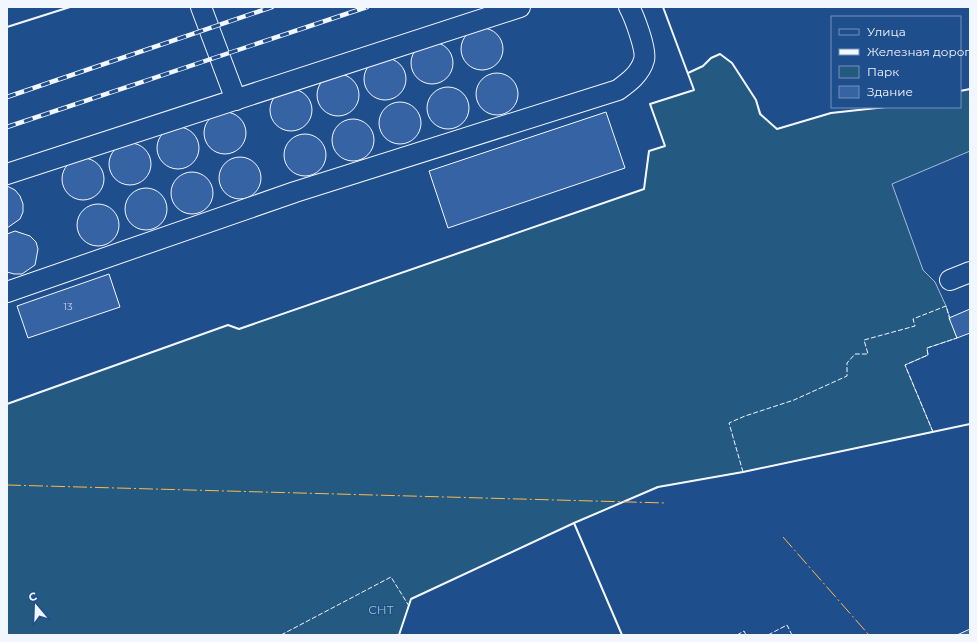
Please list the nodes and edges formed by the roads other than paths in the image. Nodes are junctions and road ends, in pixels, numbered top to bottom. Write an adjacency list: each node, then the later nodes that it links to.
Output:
1 (201, 7): 4 (lane)
2 (520, 7): 4 (lane)
3 (629, 7): 8 (lane)
4 (236, 100): 5 (lane)
5 (7, 174)
6 (970, 272): 7 (lane)
7 (950, 280)
8 (7, 292)

